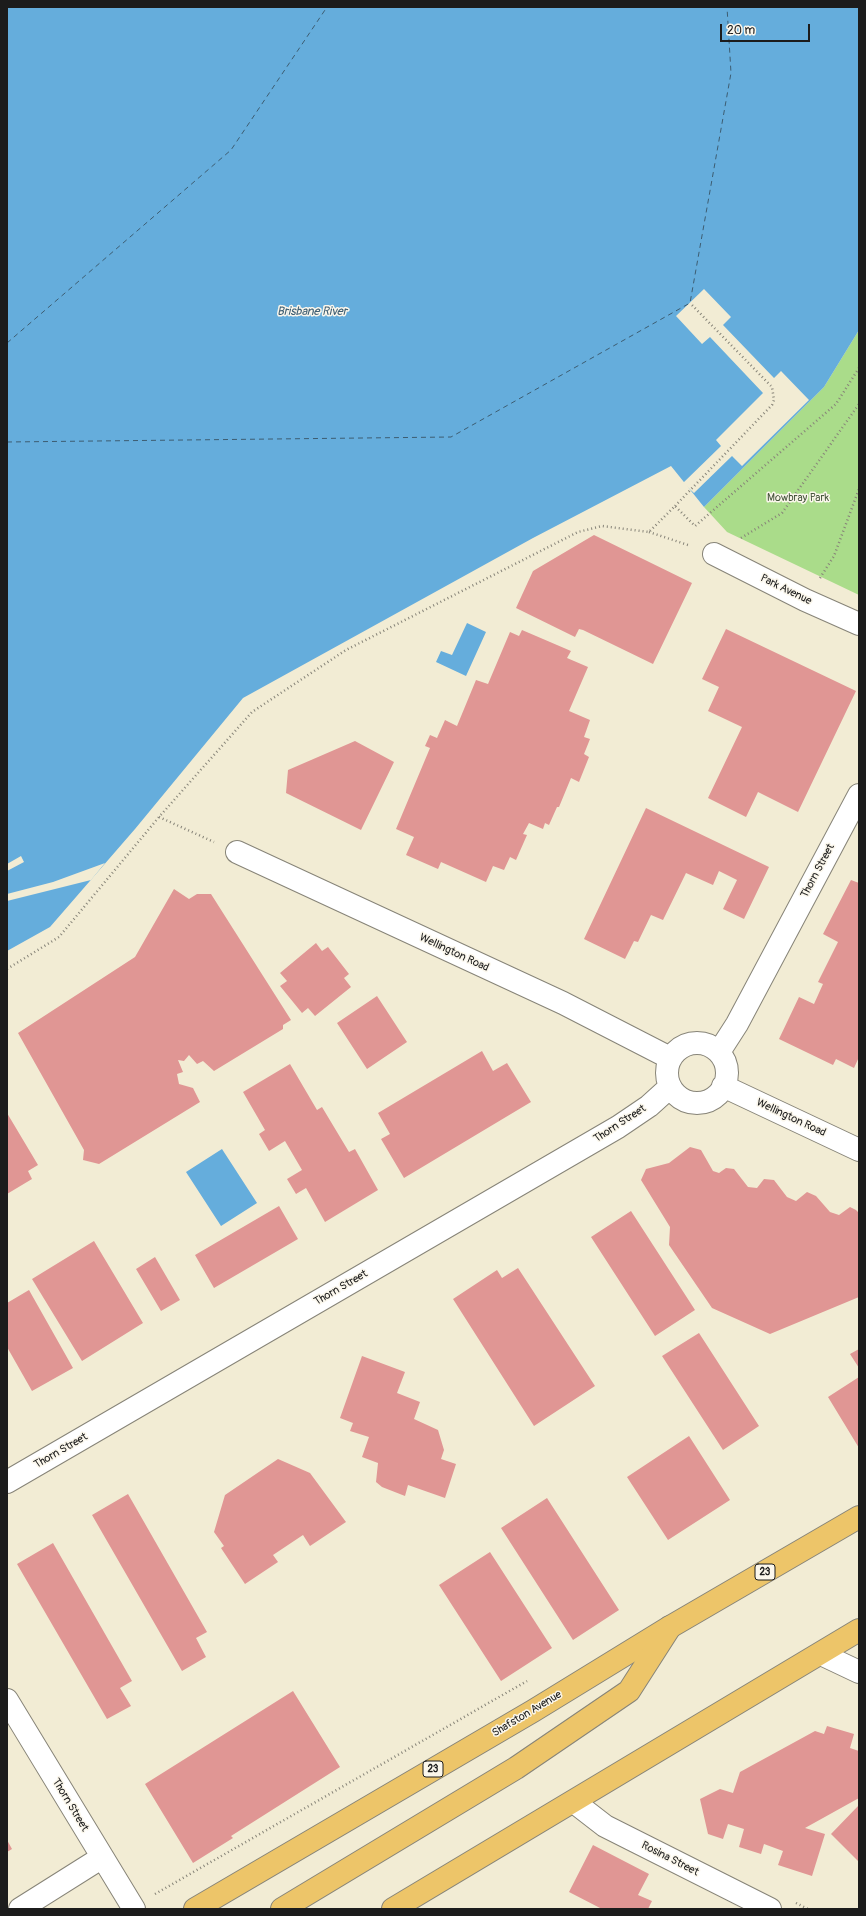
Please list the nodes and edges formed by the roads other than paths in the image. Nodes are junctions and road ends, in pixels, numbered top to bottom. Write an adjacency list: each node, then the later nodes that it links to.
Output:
1 (714, 554): 2 (street, Park Avenue)
2 (859, 624)
3 (859, 795): 5 (street, Thorn Street)
4 (237, 852): 6 (street, Wellington Road)
5 (719, 1052): 6 (street); 7 (street)
6 (670, 1058): 8 (street)
7 (723, 1086): 8 (street); 9 (street, Wellington Road)
8 (670, 1087): 10 (street, Thorn Street)
9 (859, 1150)
10 (7, 1482)
11 (859, 1517): 12 (main road, Shafston Avenue / 23)
12 (670, 1627): 21 (main road, Shafston Avenue / 23); 22 (main road)
13 (859, 1630): 14 (main road)
14 (821, 1654): 15 (street); 17 (main road)
15 (859, 1672)
16 (7, 1700): 18 (street, Thorn Street)
17 (574, 1802): 23 (main road); 24 (street, Rosina Street)
18 (102, 1858): 19 (street, Thorn Street); 20 (street)
19 (133, 1908)
20 (20, 1909)
21 (194, 1909)
22 (282, 1909)
23 (394, 1909)
24 (770, 1909)

